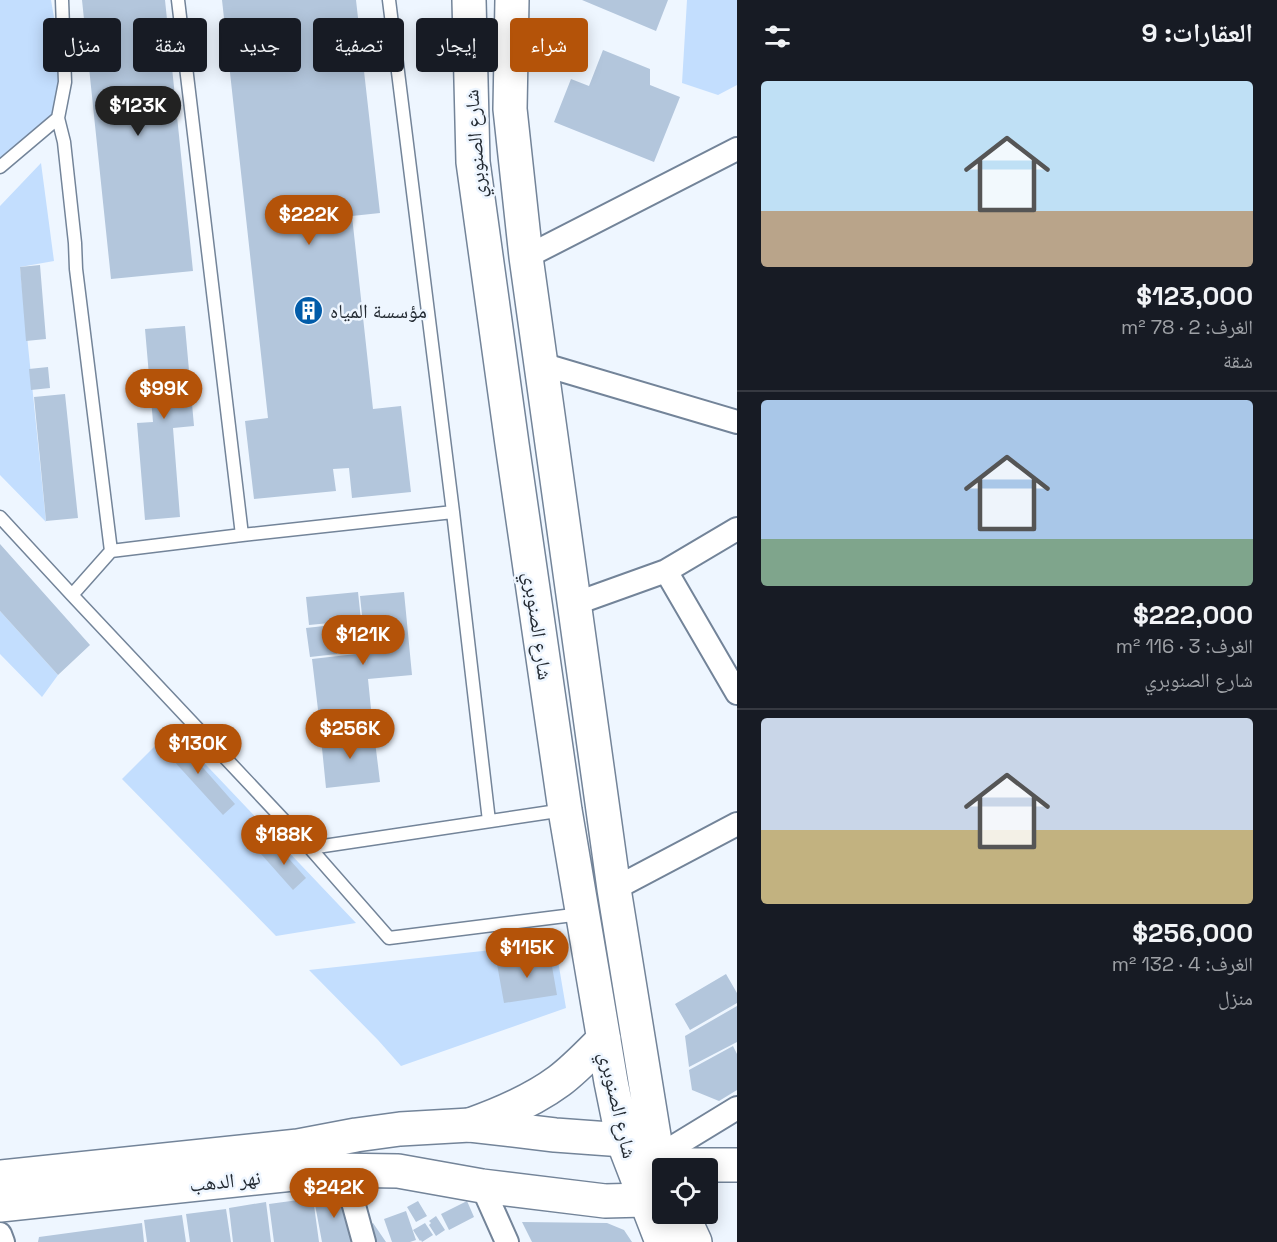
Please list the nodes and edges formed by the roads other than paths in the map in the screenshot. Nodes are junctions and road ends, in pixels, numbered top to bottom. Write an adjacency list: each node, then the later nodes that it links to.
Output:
1 (62, 0): 6 (lane)
2 (178, 0): 15 (lane)
3 (389, 0): 12 (lane)
4 (469, 0): 21 (main road, شارع الصنوبري)
5 (512, 0): 9 (main road, شارع الصنوبري)
6 (58, 118): 8 (lane); 16 (lane)
7 (737, 149): 9 (street)
8 (0, 167)
9 (526, 257): 10 (main road, شارع الصنوبري)
10 (541, 364): 11 (street); 19 (main road, شارع الصنوبري)
11 (737, 422)
12 (453, 512): 15 (lane); 22 (lane)
13 (0, 517): 18 (lane)
14 (737, 529): 17 (street)
15 (242, 535): 16 (lane)
16 (111, 552): 18 (lane)
17 (666, 571): 19 (street); 20 (street)
18 (72, 595): 24 (lane)
19 (574, 604): 25 (main road, شارع الصنوبري)
20 (737, 693)
21 (565, 810): 22 (lane); 26 (main road, شارع الصنوبري)
22 (489, 821): 24 (lane)
23 (737, 824): 25 (street)
24 (310, 848): 26 (lane)
25 (614, 889): 31 (main road, شارع الصنوبري)
26 (582, 914): 27 (main road, شارع الصنوبري)
27 (604, 1039): 29 (main road); 30 (main road, شارع الصنوبري)
28 (737, 1108): 32 (street)
29 (470, 1125): 30 (main road, نهر الدهب); 39 (main road, نهر الدهب)
30 (623, 1141): 33 (main road, نهر الدهب); 34 (main road, شارع الصنوبري)
31 (657, 1158)
32 (675, 1158)
33 (652, 1165)
34 (652, 1165)
35 (737, 1165): 36 (main road)
36 (718, 1166)
37 (331, 1170): 40 (main road, نهر الدهب); 41 (main road, نهر الدهب); 46 (street)
38 (652, 1175): 40 (main road, نهر الدهب)
39 (0, 1177)
40 (482, 1186): 47 (street)
41 (0, 1205)
42 (661, 1224): 48 (main road, شارع الصنوبري)
43 (687, 1224): 49 (main road)
44 (0, 1234): 45 (street)
45 (3, 1242)
46 (364, 1242)
47 (507, 1242)
48 (662, 1242)
49 (695, 1242)

